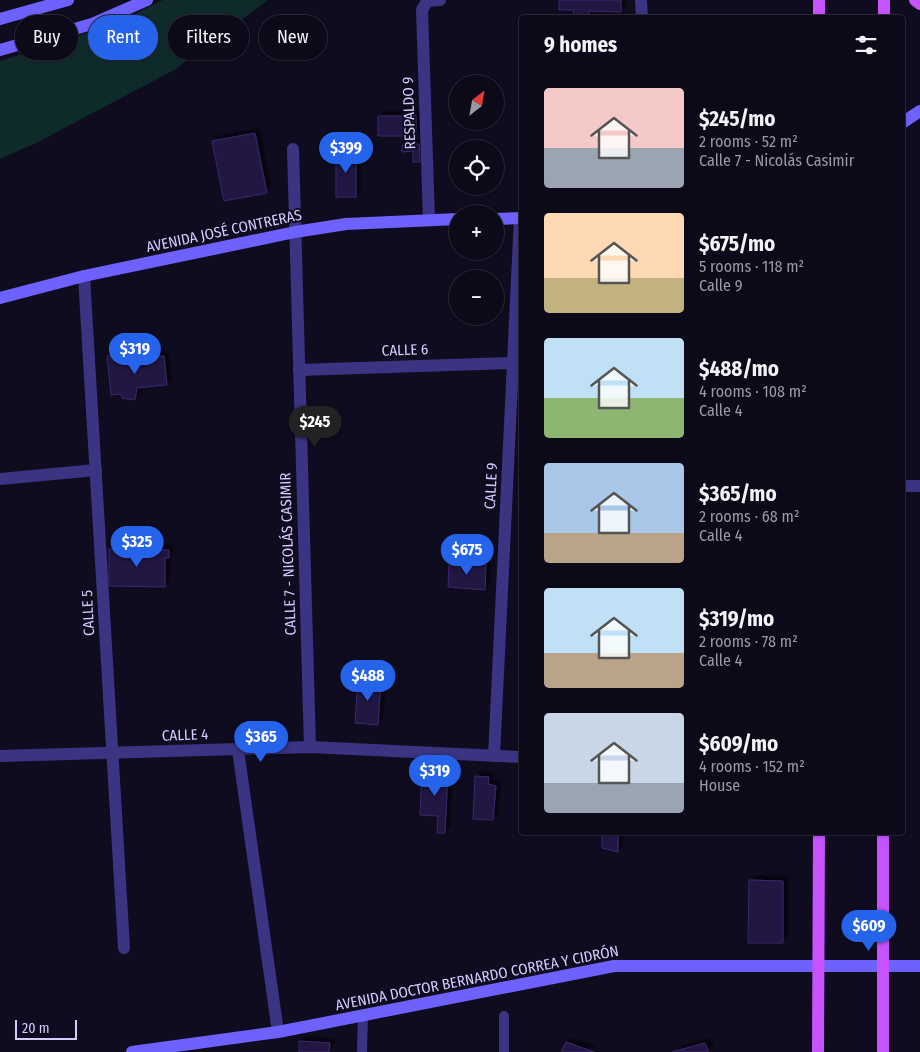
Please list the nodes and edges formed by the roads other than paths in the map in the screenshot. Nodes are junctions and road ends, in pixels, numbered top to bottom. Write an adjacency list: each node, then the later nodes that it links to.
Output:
1 (68, 0): 12 (street)
2 (147, 0): 13 (street)
3 (440, 0): 20 (street, RESPALDO 9)
4 (641, 0): 9 (street)
5 (819, 0): 10 (main road)
6 (884, 0): 11 (main road)
7 (915, 0): 8 (main road)
8 (920, 4)
9 (642, 15)
10 (819, 15)
11 (884, 15)
12 (0, 19)
13 (0, 50)
14 (920, 111): 15 (street)
15 (905, 121)
16 (293, 149): 21 (street, CALLE 7 - NICOLÁS CASIMIR)
17 (519, 218): 19 (street)
18 (449, 219): 20 (street, AVENIDA JOSÉ CONTRERAS)
19 (504, 219)
20 (429, 220): 21 (street, AVENIDA JOSÉ CONTRERAS)
21 (295, 232): 23 (street, AVENIDA JOSÉ CONTRERAS); 26 (street, CALLE 7 - NICOLÁS CASIMIR)
22 (519, 239): 25 (street, CALLE 9)
23 (84, 276): 24 (street, AVENIDA JOSÉ CONTRERAS); 27 (street, CALLE 5)
24 (0, 298)
25 (513, 363): 26 (street, CALLE 6); 35 (street, CALLE 9)
26 (299, 370): 31 (street, CALLE 7 - NICOLÁS CASIMIR)
27 (96, 470): 28 (street); 33 (street, CALLE 5)
28 (0, 478)
29 (905, 486): 30 (street)
30 (920, 486)
31 (310, 748): 32 (street, CALLE 4); 35 (street, CALLE 4)
32 (238, 750): 33 (street, CALLE 4); 45 (street)
33 (112, 754): 34 (street, CALLE 4); 39 (street, CALLE 5)
34 (0, 756)
35 (494, 756): 36 (street, CALLE 4)
36 (519, 757)
37 (819, 835): 40 (main road)
38 (883, 835): 41 (main road)
39 (124, 948)
40 (818, 966): 41 (street, AVENIDA DOCTOR BERNARDO CORREA Y CIDRÓN); 43 (street, AVENIDA DOCTOR BERNARDO CORREA Y CIDRÓN); 49 (main road)
41 (883, 966): 42 (street, AVENIDA DOCTOR BERNARDO CORREA Y CIDRÓN); 50 (main road)
42 (920, 966)
43 (363, 1015): 45 (street, AVENIDA DOCTOR BERNARDO CORREA Y CIDRÓN); 47 (lane)
44 (504, 1016): 48 (lane)
45 (278, 1032): 46 (street, AVENIDA DOCTOR BERNARDO CORREA Y CIDRÓN)
46 (132, 1052)
47 (362, 1052)
48 (504, 1052)
49 (818, 1052)
50 (883, 1052)

